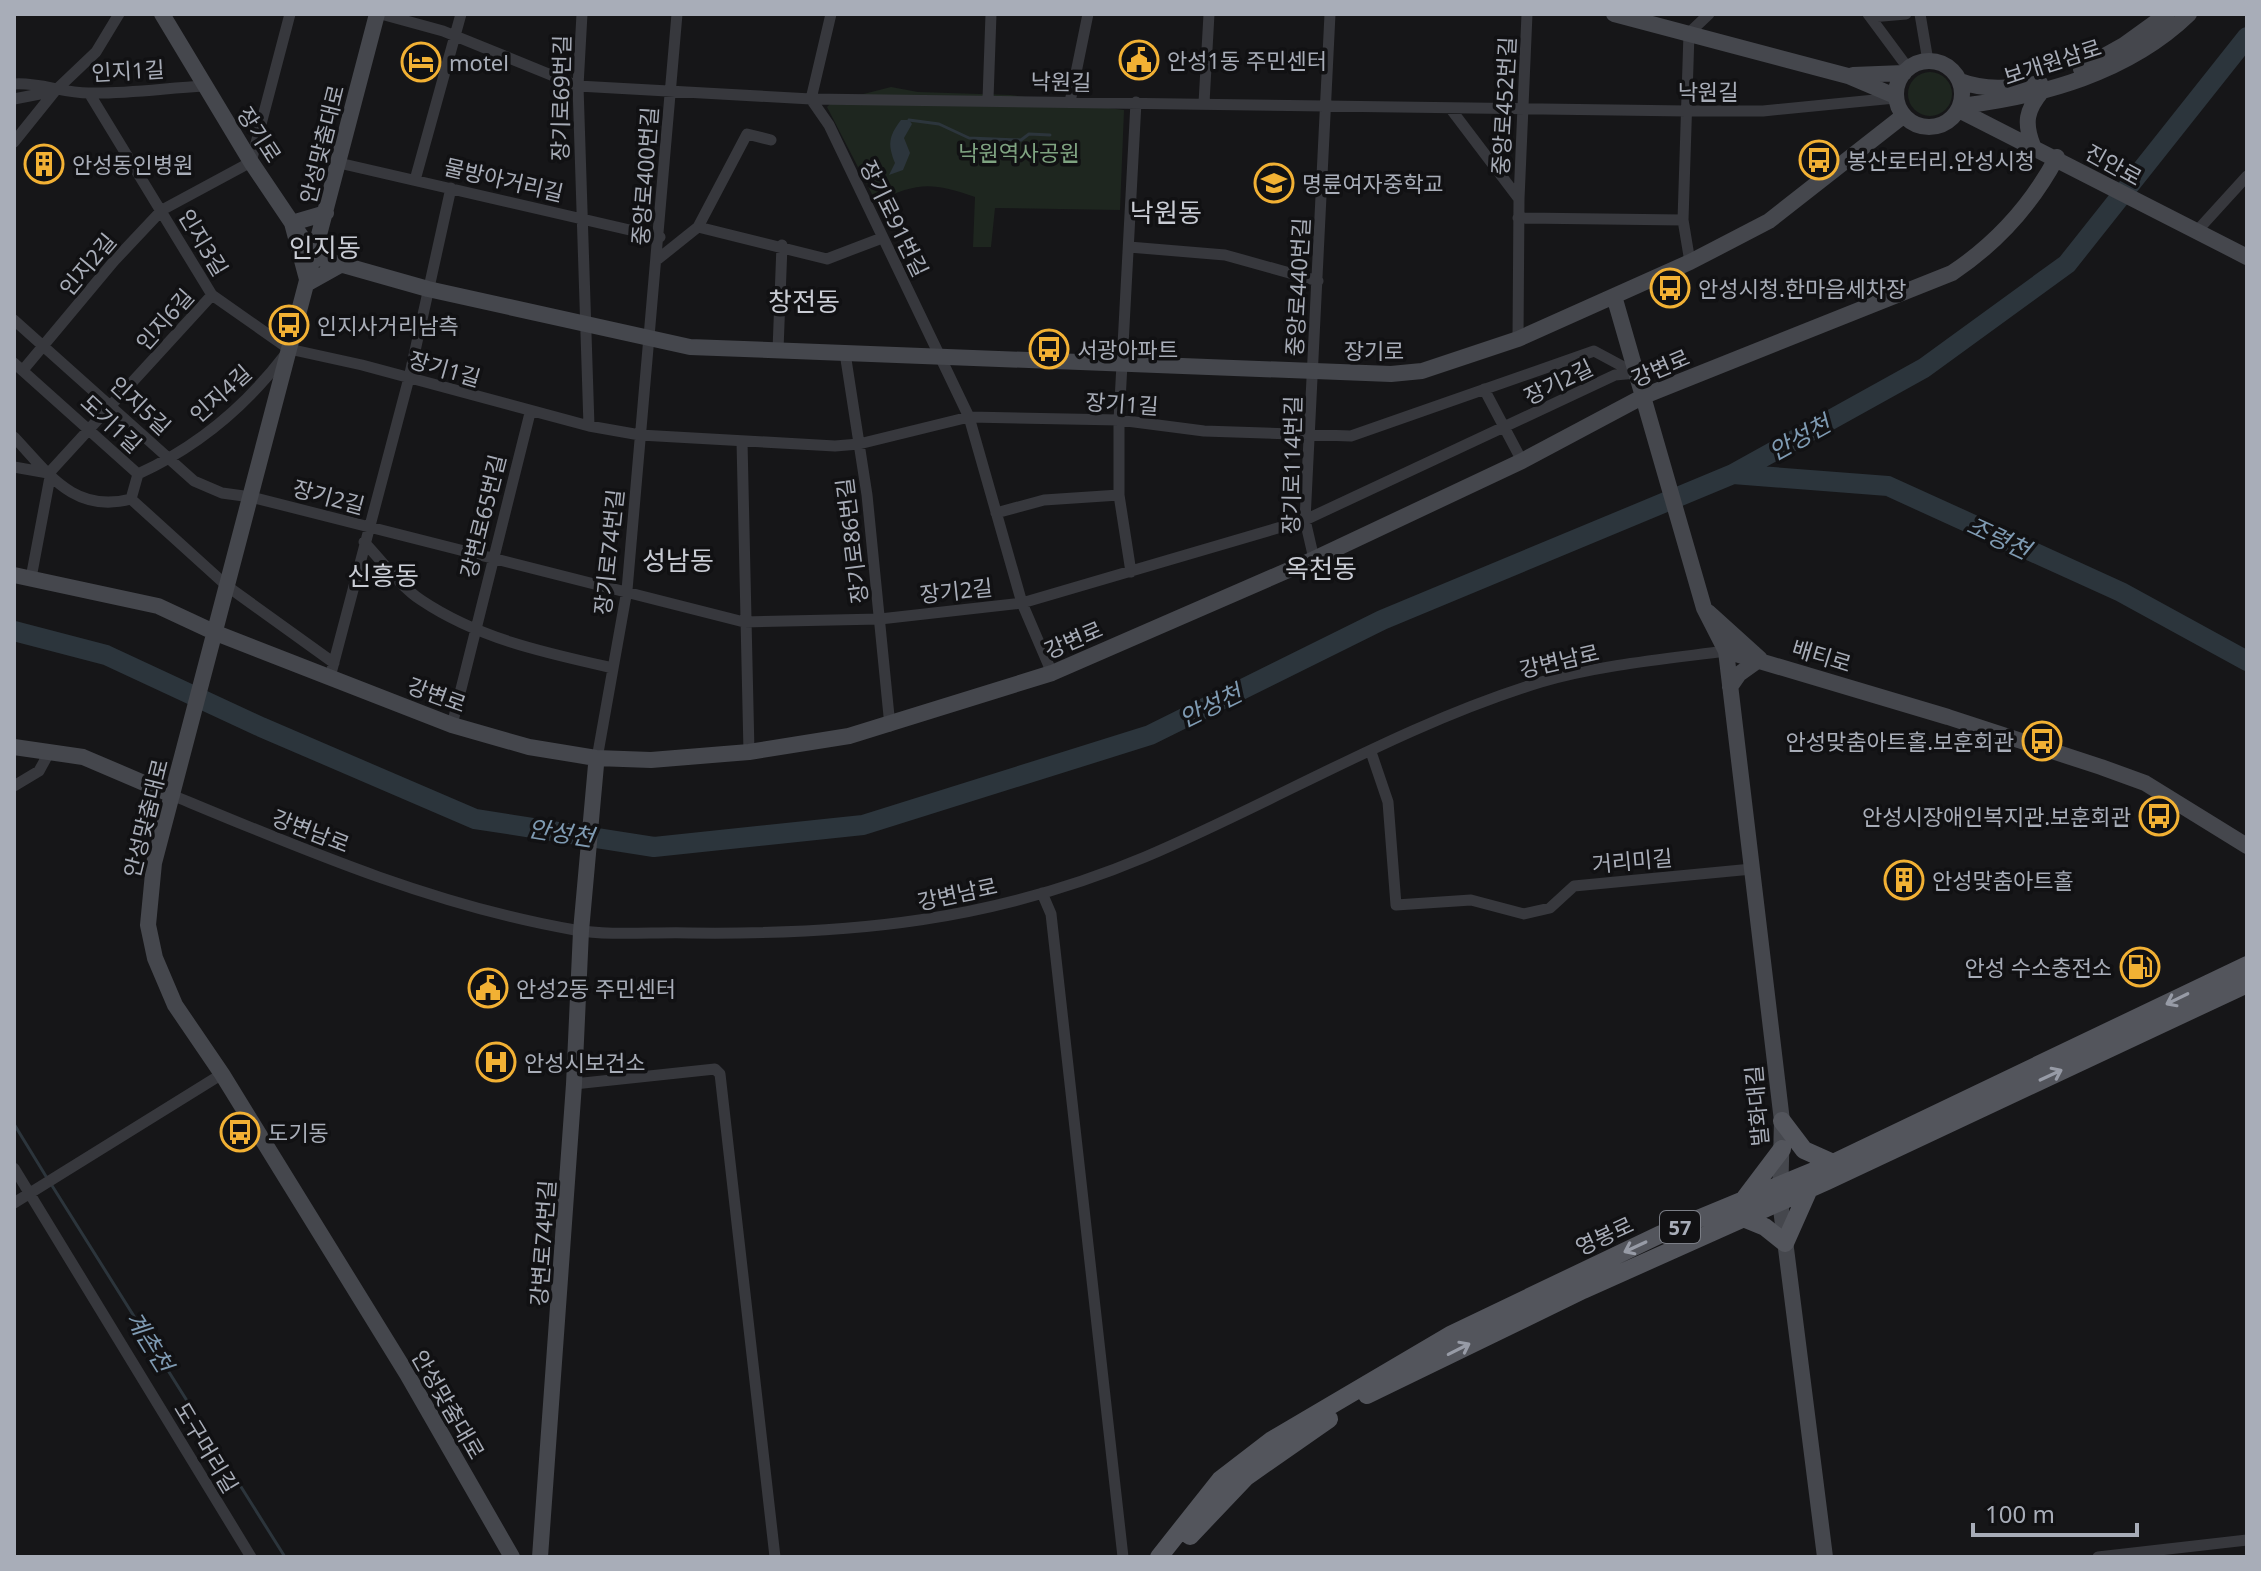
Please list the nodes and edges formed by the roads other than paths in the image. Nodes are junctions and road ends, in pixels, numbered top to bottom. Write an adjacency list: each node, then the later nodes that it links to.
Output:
1 (119, 14): 30 (street, 인지1길)
2 (162, 14): 28 (main road, 장기로)
3 (290, 14): 51 (street)
4 (379, 14): 22 (street, 낙원길); 52 (main road, 안성맞춤대로)
5 (461, 14): 22 (street)
6 (582, 14): 29 (street, 장기로69번길)
7 (677, 14): 32 (street, 중앙로400번길)
8 (831, 14): 36 (street)
9 (991, 14): 37 (street)
10 (1088, 14): 38 (street)
11 (1209, 14): 40 (street)
12 (1330, 14): 41 (street, 중앙로440번길)
13 (1527, 14): 44 (street, 중앙로452번길)
14 (1614, 14): 21 (main road)
15 (1709, 14): 21 (street)
16 (1906, 14): 20 (street)
17 (1920, 14): 23 (street)
18 (2167, 14): 26 (main road, 보개원삼로)
19 (2189, 14): 31 (main road, 보개원삼로)
20 (1869, 16): 24 (street)
21 (1689, 33): 25 (main road); 45 (street)
22 (456, 36): 29 (street, 낙원길); 54 (street)
23 (1928, 61): 24 (main road); 26 (main road)
24 (1906, 71): 25 (main road); 34 (main road)
25 (1848, 76): 34 (main road)
26 (1960, 81): 43 (main road)
27 (14, 84): 30 (street)
28 (204, 86): 33 (street, 인지1길); 51 (main road, 장기로)
29 (578, 86): 32 (street, 낙원길); 59 (street, 장기로69번길)
30 (55, 91): 33 (street, 인지1길); 35 (street); 48 (street, 인지1길)
31 (2042, 91): 43 (main road, 보개원삼로); 49 (main road)
32 (671, 92): 36 (street, 낙원길); 65 (street, 중앙로400번길)
33 (89, 93): 57 (street)
34 (1896, 97): 45 (street, 낙원길); 46 (main road)
35 (14, 99)
36 (811, 99): 37 (street, 낙원길); 66 (street, 장기로91번길)
37 (988, 99): 38 (street, 낙원길)
38 (1070, 102): 39 (street, 낙원길)
39 (1136, 102): 40 (street, 낙원길); 68 (street)
40 (1204, 103): 41 (street, 낙원길)
41 (1325, 107): 42 (street, 낙원길); 74 (street, 중앙로440번길)
42 (1450, 108): 44 (street, 낙원길); 56 (street, 중앙로452번길)
43 (1960, 108): 46 (main road); 49 (main road, 진안로)
44 (1522, 109): 45 (street, 낙원길); 56 (street, 중앙로452번길)
45 (1687, 111): 61 (street)
46 (1903, 116): 72 (main road, 장기로)
47 (771, 140): 63 (street)
48 (14, 142)
49 (2033, 146): 50 (main road, 진안로)
50 (2057, 157): 64 (main road, 진안로); 94 (main road, 강변로)
51 (251, 162): 57 (street, 인지2길); 62 (main road, 장기로)
52 (339, 163): 54 (street, 물방아거리길); 58 (main road, 안성맞춤대로)
53 (2247, 176): 64 (street)
54 (415, 180): 55 (street, 물방아거리길)
55 (451, 188): 59 (street, 물방아거리길); 76 (street)
56 (1519, 199): 60 (street, 중앙로452번길)
57 (162, 210): 77 (street, 인지3길); 83 (street, 인지2길)
58 (326, 213): 62 (main road); 69 (main road, 안성맞춤대로)
59 (580, 217): 65 (street, 물방아거리길); 80 (street, 장기로69번길)
60 (1518, 218): 61 (street); 81 (street, 중앙로452번길)
61 (1683, 220): 72 (street)
62 (292, 223): 69 (main road, 장기로); 75 (main road)
63 (698, 227): 67 (street); 71 (street)
64 (2192, 230): 70 (main road, 진안로)
65 (660, 237): 71 (street, 중앙로400번길)
66 (882, 238): 67 (street); 87 (street, 장기로91번길)
67 (782, 245): 85 (street)
68 (1129, 247): 74 (street); 88 (street)
69 (315, 257): 73 (main road, 장기로); 75 (main road, 안성맞춤대로)
70 (2247, 257)
71 (658, 259): 82 (street, 중앙로400번길)
72 (1690, 262): 78 (main road, 장기로)
73 (342, 264): 75 (main road); 76 (main road, 장기로)
74 (1318, 281): 90 (street, 중앙로440번길)
75 (308, 283): 84 (main road, 안성맞춤대로)
76 (428, 289): 80 (main road, 장기로); 92 (street)
77 (212, 295): 84 (street, 인지3길); 95 (street, 인지6길)
78 (1614, 296): 81 (main road, 장기로); 91 (main road)
79 (14, 320): 83 (street, 인지5길)
80 (585, 326): 82 (main road, 장기로); 99 (street)
81 (1518, 339): 90 (main road, 장기로)
82 (650, 341): 85 (main road, 장기로); 103 (street, 장기로74번길)
83 (45, 346): 89 (street, 인지2길); 95 (street, 인지5길)
84 (289, 349): 92 (street, 장기1길); 107 (street, 인지4길); 113 (main road, 안성맞춤대로)
85 (778, 350): 86 (main road, 장기로)
86 (845, 353): 87 (main road, 장기로); 106 (street, 장기로86번길)
87 (942, 357): 88 (main road, 장기로); 97 (street, 장기로91번길)
88 (1123, 363): 90 (main road, 장기로); 98 (street)
89 (19, 367): 101 (street, 도기1길)
90 (1314, 371): 102 (street, 장기로114번길)
91 (1636, 373): 93 (street, 장기1길); 94 (main road); 100 (street, 장기2길)
92 (409, 378): 96 (street, 장기1길); 117 (street)
93 (1484, 389): 100 (street); 102 (street, 장기1길)
94 (1645, 400): 108 (main road, 강변로); 129 (main road)
95 (113, 405): 101 (street, 인지6길); 107 (street, 인지5길)
96 (530, 413): 99 (street, 장기1길); 119 (street, 강변로65번길)
97 (969, 417): 98 (street, 장기1길); 106 (street, 장기1길); 115 (street, 장기로91번길)
98 (1119, 420): 102 (street, 장기1길); 112 (street)
99 (589, 426): 103 (street, 장기1길)
100 (1506, 428): 108 (street); 116 (street, 장기2길)
101 (92, 429): 110 (street, 도기1길); 111 (street, 인지6길)
102 (1309, 434): 116 (street, 장기로114번길)
103 (640, 435): 105 (street, 장기1길); 125 (street, 장기로74번길)
104 (14, 437): 111 (street)
105 (742, 441): 106 (street, 장기1길); 128 (street)
106 (859, 444): 127 (street, 장기로86번길)
107 (169, 460): 110 (street, 인지4길); 113 (street, 인지5길)
108 (1522, 461): 120 (main road, 강변로)
109 (14, 467): 111 (street)
110 (138, 474): 114 (street, 도기1길)
111 (50, 475): 114 (street); 123 (street)
112 (1119, 495): 115 (street); 121 (street)
113 (251, 497): 117 (street, 장기2길); 124 (main road, 안성맞춤대로)
114 (131, 499): 124 (street)
115 (996, 513): 126 (street, 장기로91번길)
116 (1305, 520): 120 (street, 장기로114번길); 121 (street, 장기2길)
117 (368, 527): 118 (street); 119 (street, 장기2길)
118 (364, 542): 130 (street); 135 (street)
119 (492, 556): 125 (street, 장기2길); 130 (street, 강변로65번길)
120 (1314, 559): 136 (main road, 강변로)
121 (1131, 572): 126 (street, 장기2길)
122 (14, 575): 123 (main road, 강변로)
123 (31, 578): 131 (main road, 강변로)
124 (227, 586): 131 (main road, 안성맞춤대로); 135 (street)
125 (627, 590): 128 (street, 장기2길); 134 (street, 장기로74번길)
126 (1022, 603): 127 (street, 장기2길); 136 (street, 장기로91번길)
127 (880, 619): 128 (street, 장기2길); 139 (street, 장기로86번길)
128 (744, 622): 142 (street)
129 (1716, 627): 132 (main road); 133 (main road)
130 (474, 629): 134 (street); 138 (street, 강변로65번길)
131 (215, 637): 135 (main road, 강변로); 146 (main road, 안성맞춤대로)
132 (1726, 651): 133 (main road, 배티로); 137 (main road, 발화대길); 143 (street, 강변남로)
133 (1760, 659): 137 (main road); 147 (main road, 배티로)
134 (613, 668): 144 (street, 장기로74번길)
135 (332, 670): 138 (main road, 강변로)
136 (1052, 673): 139 (main road, 강변로)
137 (1730, 687): 148 (main road, 발화대길)
138 (452, 725): 144 (main road, 강변로)
139 (890, 726): 142 (main road, 강변로)
140 (14, 747): 141 (main road)
141 (50, 751): 145 (street); 146 (main road)
142 (749, 752): 144 (main road, 강변로)
143 (1371, 752): 148 (street, 거리미길); 149 (street, 강변남로)
144 (596, 762): 150 (main road, 강변로74번길)
145 (14, 786)
146 (174, 789): 150 (street, 강변남로); 153 (main road, 안성맞춤대로)
147 (2247, 846)
148 (1752, 869): 155 (main road, 발화대길)
149 (1042, 893): 150 (street, 강변남로); 170 (street)
150 (581, 931): 154 (main road, 강변로74번길)
151 (2247, 965): 157 (main road, 영봉로 / 57, one-way to 157)
152 (2247, 984): 159 (main road, 영봉로 / 57, one-way to 152)
153 (222, 1074): 160 (street); 168 (main road, 안성맞춤대로)
154 (574, 1084): 166 (main road, 강변로74번길); 169 (street)
155 (1782, 1121): 156 (main road, 발화대길); 157 (main road)
156 (1782, 1149): 161 (main road, 발화대길); 163 (main road)
157 (1833, 1163): 161 (main road, 영봉로 / 57)
158 (14, 1168): 160 (street, 도구머리길)
159 (1809, 1189): 161 (main road, 영봉로 / 57); 164 (main road)
160 (32, 1192): 162 (street); 167 (street, 도구머리길)
161 (1780, 1193): 163 (main road, 영봉로 / 57); 164 (main road, 발화대길)
162 (14, 1203)
163 (1743, 1209): 164 (main road); 171 (main road, 영봉로 / 57, one-way to 171); 172 (main road, 영봉로 / 57, one-way to 163)
164 (1785, 1243): 173 (main road, 발화대길)
165 (2247, 1540): 174 (street)
166 (536, 1556)
167 (251, 1557)
168 (513, 1557)
169 (775, 1557)
170 (1123, 1557)
171 (1159, 1557)
172 (1173, 1557)
173 (1825, 1557)
174 (2098, 1557)

